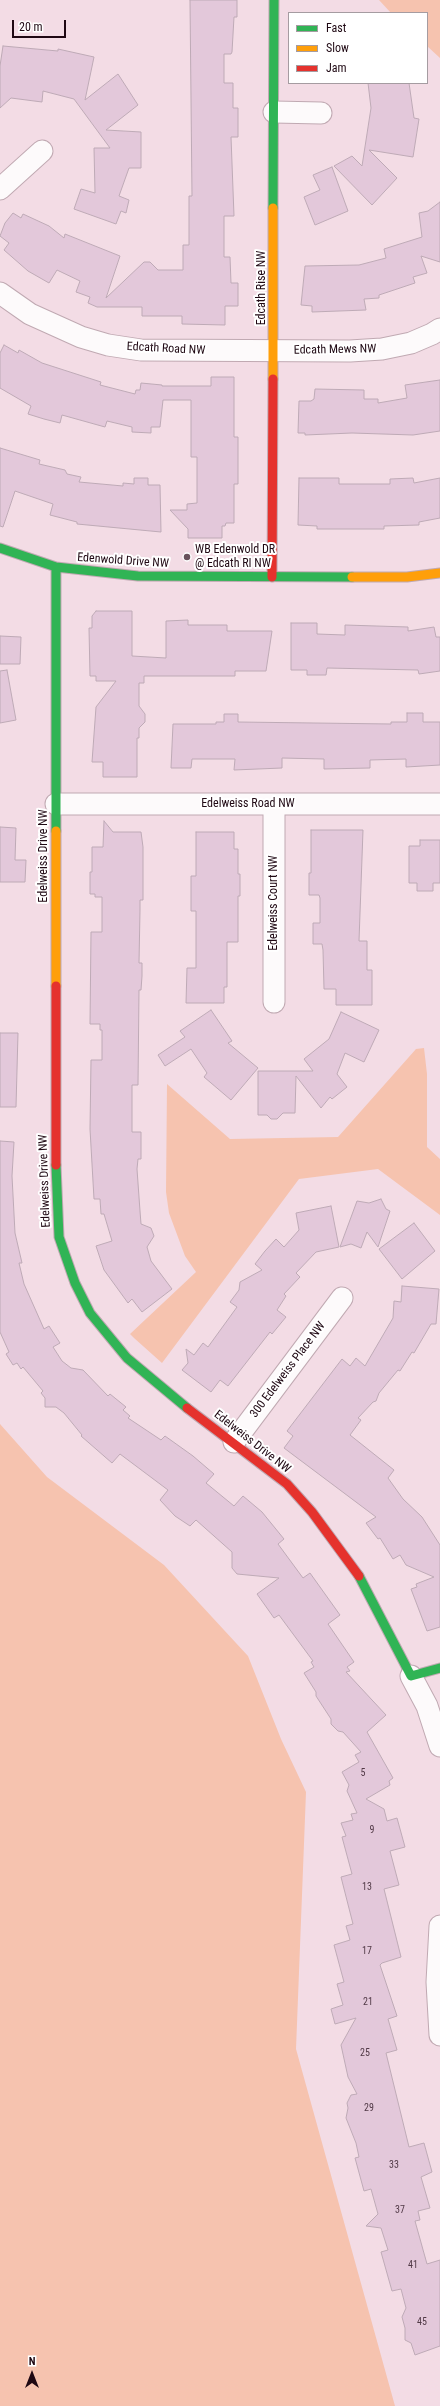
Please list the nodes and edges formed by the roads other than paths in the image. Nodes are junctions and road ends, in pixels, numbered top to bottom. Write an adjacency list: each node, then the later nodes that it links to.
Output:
1 (274, 0): 2 (street, Edcath Rise NW)
2 (274, 112): 3 (street); 8 (street, Edcath Rise NW)
3 (321, 113)
4 (42, 151): 5 (street)
5 (0, 189)
6 (0, 293): 8 (street, Edcath Road NW)
7 (440, 329): 8 (street, Edcath Mews NW)
8 (273, 351): 12 (street, Edcath Rise NW)
9 (0, 548): 10 (street, Edenwold Drive NW)
10 (56, 567): 12 (street, Edenwold Drive NW); 13 (street, Edelweiss Drive NW)
11 (440, 573): 12 (street, Edenwold Drive NW)
12 (272, 577)
13 (56, 804): 14 (street, Edelweiss Road NW); 18 (street, Edelweiss Drive NW)
14 (274, 804): 15 (street, Edelweiss Road NW); 16 (street, Edelweiss Court NW)
15 (440, 804)
16 (274, 1002)
17 (342, 1298): 18 (street, 300 Edelweiss Place NW)
18 (234, 1442): 20 (street, Edelweiss Drive NW)
19 (440, 1668): 20 (street)
20 (411, 1676): 21 (street)
21 (440, 1746)
22 (440, 1926): 23 (street)
23 (440, 2035)

